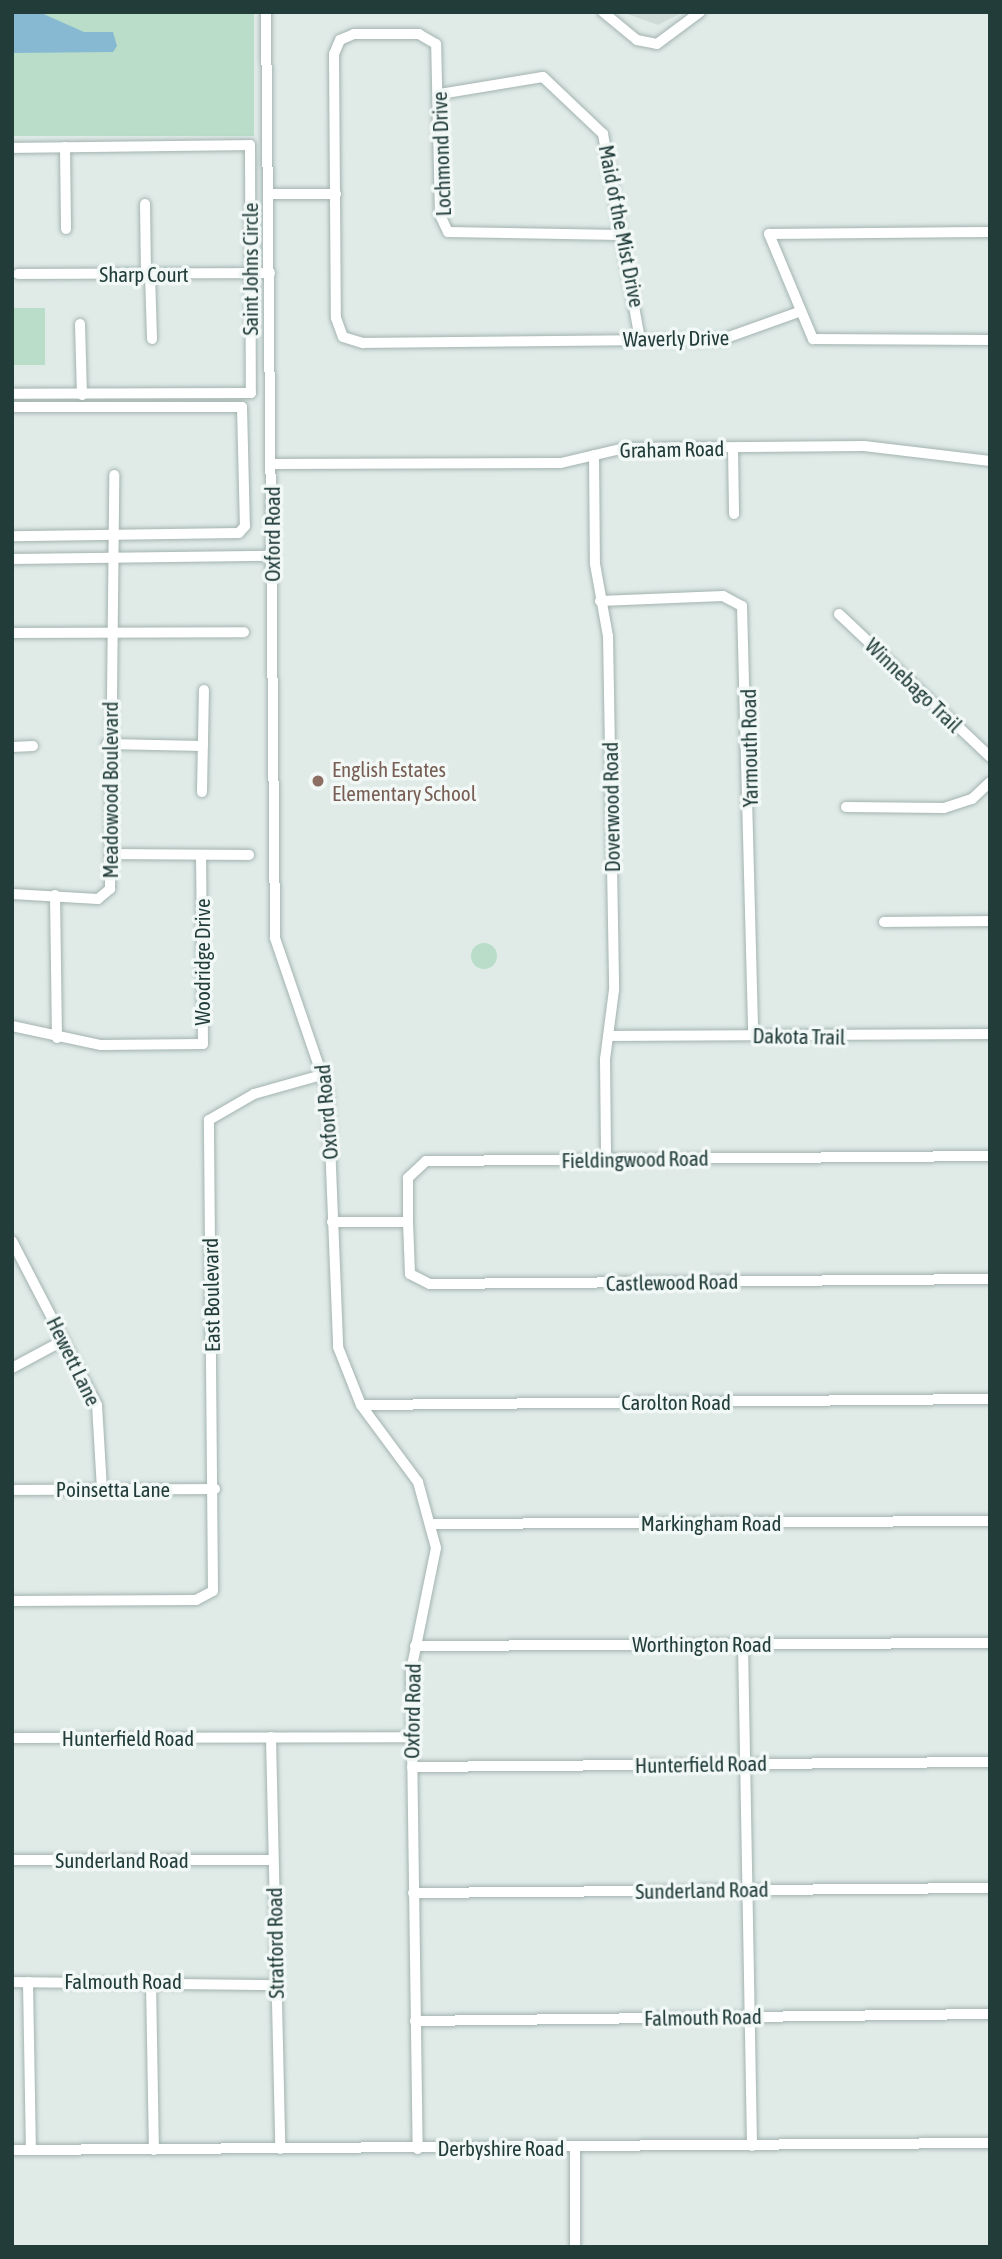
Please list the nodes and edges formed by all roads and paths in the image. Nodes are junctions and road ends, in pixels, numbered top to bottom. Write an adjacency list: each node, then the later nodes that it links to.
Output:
1 (266, 12): 6 (street, Oxford Road)
2 (603, 12): 3 (street)
3 (700, 12)
4 (440, 94): 10 (street, Lochmond Drive); 14 (street, Maid of the Mist Drive); 14 (street, Lochmond Drive)
5 (250, 145): 6 (street); 7 (street); 17 (street, Saint Johns Circle)
6 (269, 146): 9 (street, Oxford Road)
7 (65, 147): 8 (street); 12 (street)
8 (12, 148)
9 (270, 194): 10 (street); 18 (street, Oxford Road)
10 (336, 194): 22 (street, Waverly Drive)
11 (145, 204): 16 (street)
12 (66, 229)
13 (990, 232): 19 (street)
14 (621, 235): 22 (street, Maid of the Mist Drive)
15 (18, 274): 16 (street, Sharp Court)
16 (148, 274): 17 (street, Sharp Court); 21 (street)
17 (249, 274): 18 (street, Sharp Court); 24 (street, Saint Johns Circle)
18 (270, 274): 26 (street, Oxford Road)
19 (799, 312): 22 (street, Waverly Drive); 23 (street)
20 (80, 324): 27 (street)
21 (152, 339)
22 (640, 340)
23 (990, 340)
24 (250, 393): 26 (street); 27 (street)
25 (12, 394): 27 (street)
26 (270, 394): 32 (street, Oxford Road)
27 (82, 395)
28 (12, 407): 35 (street)
29 (733, 448): 30 (street, Graham Road); 31 (street, Graham Road); 34 (street)
30 (594, 455): 32 (street, Graham Road); 40 (street, Doverwood Road)
31 (990, 461)
32 (272, 464): 37 (street, Oxford Road)
33 (114, 475): 35 (street, Meadowood Boulevard)
34 (734, 514)
35 (114, 535): 36 (street); 38 (street, Meadowood Boulevard)
36 (12, 536)
37 (272, 556): 38 (street); 66 (street, Oxford Road)
38 (113, 558): 39 (street); 42 (street, Meadowood Boulevard)
39 (12, 559)
40 (600, 601): 63 (street, Yarmouth Road); 64 (street, Doverwood Road)
41 (839, 614): 50 (street, Winnebago Trail)
42 (113, 632): 43 (street); 44 (street); 46 (street, Meadowood Boulevard)
43 (244, 632)
44 (12, 633)
45 (204, 690): 48 (street)
46 (107, 744): 48 (street); 54 (street, Meadowood Boulevard)
47 (33, 746): 49 (street)
48 (203, 746): 52 (street)
49 (12, 747)
50 (990, 757)
51 (990, 782): 53 (street)
52 (202, 792)
53 (846, 807)
54 (110, 854): 55 (street); 58 (street, Meadowood Boulevard)
55 (201, 855): 56 (street); 65 (street, Woodridge Drive)
56 (249, 855)
57 (12, 894): 58 (street, Meadowood Boulevard)
58 (55, 895): 65 (street)
59 (990, 921): 60 (street)
60 (884, 922)
61 (12, 1026): 65 (street, Woodridge Drive)
62 (990, 1034): 63 (street, Dakota Trail)
63 (752, 1035): 64 (street, Dakota Trail)
64 (608, 1036): 68 (street, Doverwood Road)
65 (57, 1038)
66 (325, 1074): 69 (street, Oxford Road); 78 (street, East Boulevard)
67 (990, 1156): 68 (street, Fieldingwood Road)
68 (606, 1160): 70 (street, Fieldingwood Road)
69 (332, 1222): 70 (street); 76 (street, Oxford Road)
70 (408, 1222): 72 (street, Castlewood Road)
71 (13, 1245): 73 (street, Hewett Lane)
72 (990, 1279)
73 (64, 1340): 74 (street); 77 (street, Hewett Lane)
74 (12, 1368)
75 (990, 1399): 76 (street, Carolton Road)
76 (361, 1405): 81 (street, Oxford Road)
77 (102, 1489): 78 (street, Poinsetta Lane); 79 (street, Poinsetta Lane)
78 (215, 1489): 82 (street, East Boulevard)
79 (12, 1490)
80 (990, 1521): 81 (street, Markingham Road)
81 (433, 1524): 85 (street, Oxford Road)
82 (12, 1601)
83 (990, 1643): 84 (street, Worthington Road)
84 (743, 1644): 85 (street, Worthington Road); 90 (street)
85 (415, 1646): 87 (street, Oxford Road)
86 (271, 1737): 87 (street, Hunterfield Road); 88 (street, Hunterfield Road); 93 (street, Stratford Road)
87 (411, 1737): 91 (street, Oxford Road)
88 (12, 1738)
89 (990, 1762): 90 (street, Hunterfield Road)
90 (745, 1763): 91 (street, Hunterfield Road); 95 (street)
91 (412, 1767): 96 (street, Oxford Road)
92 (12, 1860): 93 (street, Sunderland Road)
93 (273, 1860): 100 (street, Stratford Road)
94 (990, 1888): 95 (street, Sunderland Road)
95 (746, 1889): 96 (street, Sunderland Road); 102 (street)
96 (413, 1893): 103 (street, Oxford Road)
97 (12, 1982): 98 (street, Falmouth Road)
98 (29, 1982): 99 (street, Falmouth Road); 110 (street)
99 (151, 1982): 100 (street, Falmouth Road); 111 (street)
100 (276, 1986): 108 (street, Stratford Road)
101 (990, 2014): 102 (street, Falmouth Road)
102 (749, 2016): 103 (street, Falmouth Road); 105 (street)
103 (415, 2021): 106 (street, Oxford Road)
104 (990, 2143): 105 (street, Derbyshire Road)
105 (752, 2146): 107 (street, Derbyshire Road)
106 (418, 2148): 107 (street, Derbyshire Road); 108 (street, Derbyshire Road)
107 (575, 2148): 112 (street)
108 (280, 2149): 111 (street, Derbyshire Road)
109 (12, 2150): 110 (street, Derbyshire Road)
110 (31, 2150): 111 (street, Derbyshire Road)
111 (154, 2150)
112 (575, 2247)

